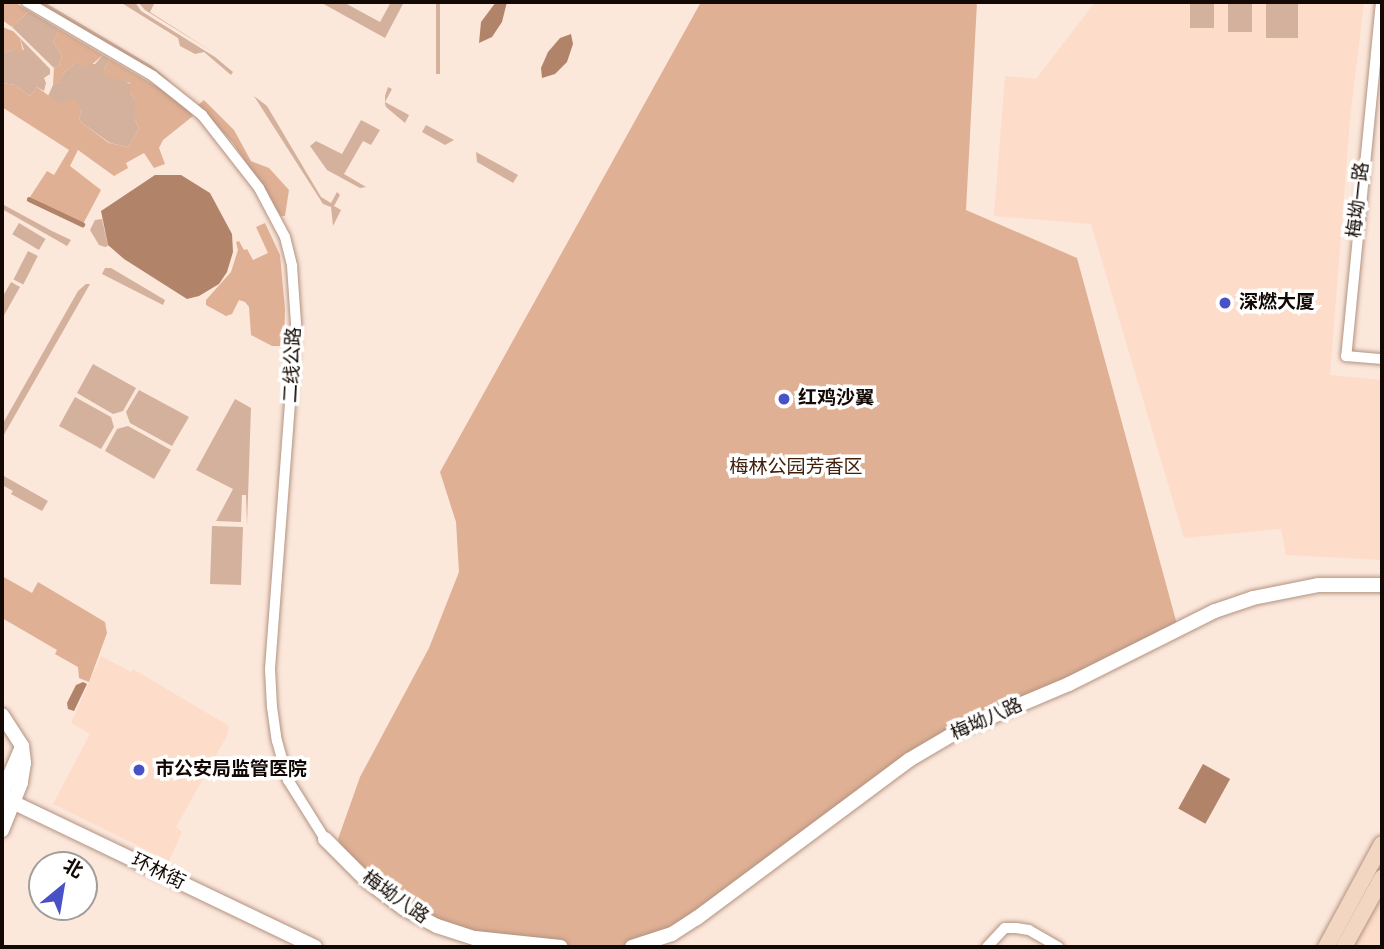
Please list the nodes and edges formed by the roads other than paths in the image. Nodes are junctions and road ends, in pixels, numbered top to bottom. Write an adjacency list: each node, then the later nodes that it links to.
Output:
1 (27, 2): 9 (street, 二线公路)
2 (1381, 2): 3 (street, 梅坳一路)
3 (1377, 73): 4 (street, 梅坳一路)
4 (1382, 359)
5 (1382, 585): 14 (street, 梅坳八路)
6 (2, 715): 7 (street)
7 (5, 797): 8 (street); 12 (street, 环林街)
8 (2, 831)
9 (325, 839): 13 (street, 梅坳八路)
10 (1382, 844): 17 (main road)
11 (1382, 878): 18 (main road)
12 (315, 947)
13 (561, 947)
14 (632, 947)
15 (986, 947): 16 (street)
16 (1059, 947)
17 (1326, 947)
18 (1344, 947)

